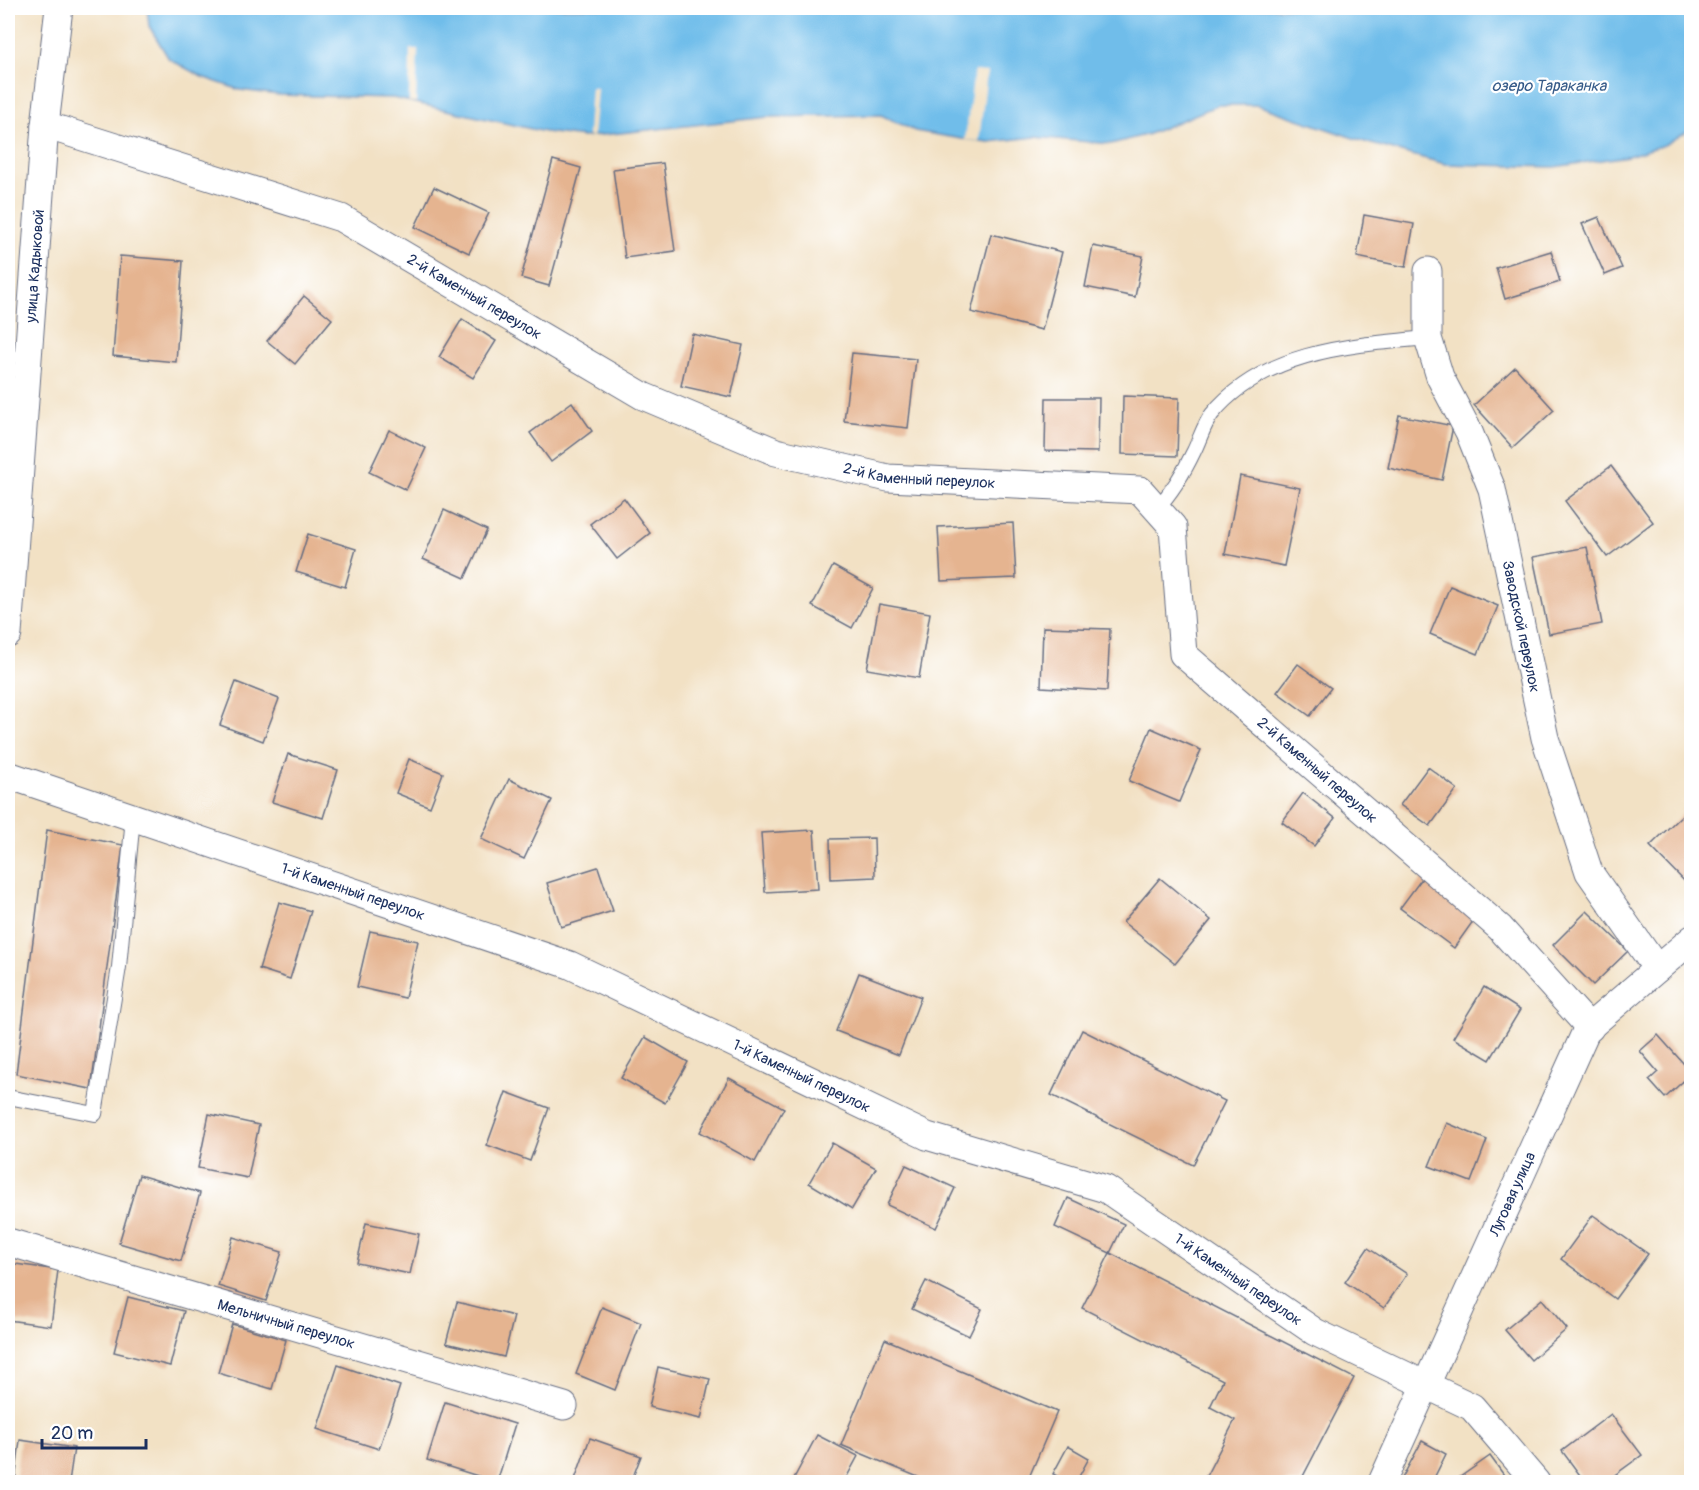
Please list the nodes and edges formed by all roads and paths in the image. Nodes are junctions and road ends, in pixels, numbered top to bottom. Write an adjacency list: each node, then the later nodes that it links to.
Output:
1 (59, 8): 2 (street, улица Кадыковой)
2 (45, 125): 5 (street, 2-й Каменный переулок); 6 (street, улица Кадыковой)
3 (1428, 271): 4 (street, Заводской переулок)
4 (1428, 338): 5 (lane); 10 (street, Заводской переулок)
5 (1156, 508): 11 (street, 2-й Каменный переулок)
6 (8, 634)
7 (8, 775): 8 (street, 1-й Каменный переулок)
8 (133, 817): 12 (lane); 14 (street, 1-й Каменный переулок)
9 (1692, 939): 10 (street, Луговая улица)
10 (1657, 969): 11 (street, Луговая улица)
11 (1590, 1028): 14 (street, Луговая улица)
12 (8, 1097)
13 (8, 1242): 15 (street, Мельничный переулок)
14 (1427, 1387): 16 (street, Луговая улица); 17 (street, 1-й Каменный переулок)
15 (564, 1406)
16 (1382, 1482)
17 (1536, 1482)

